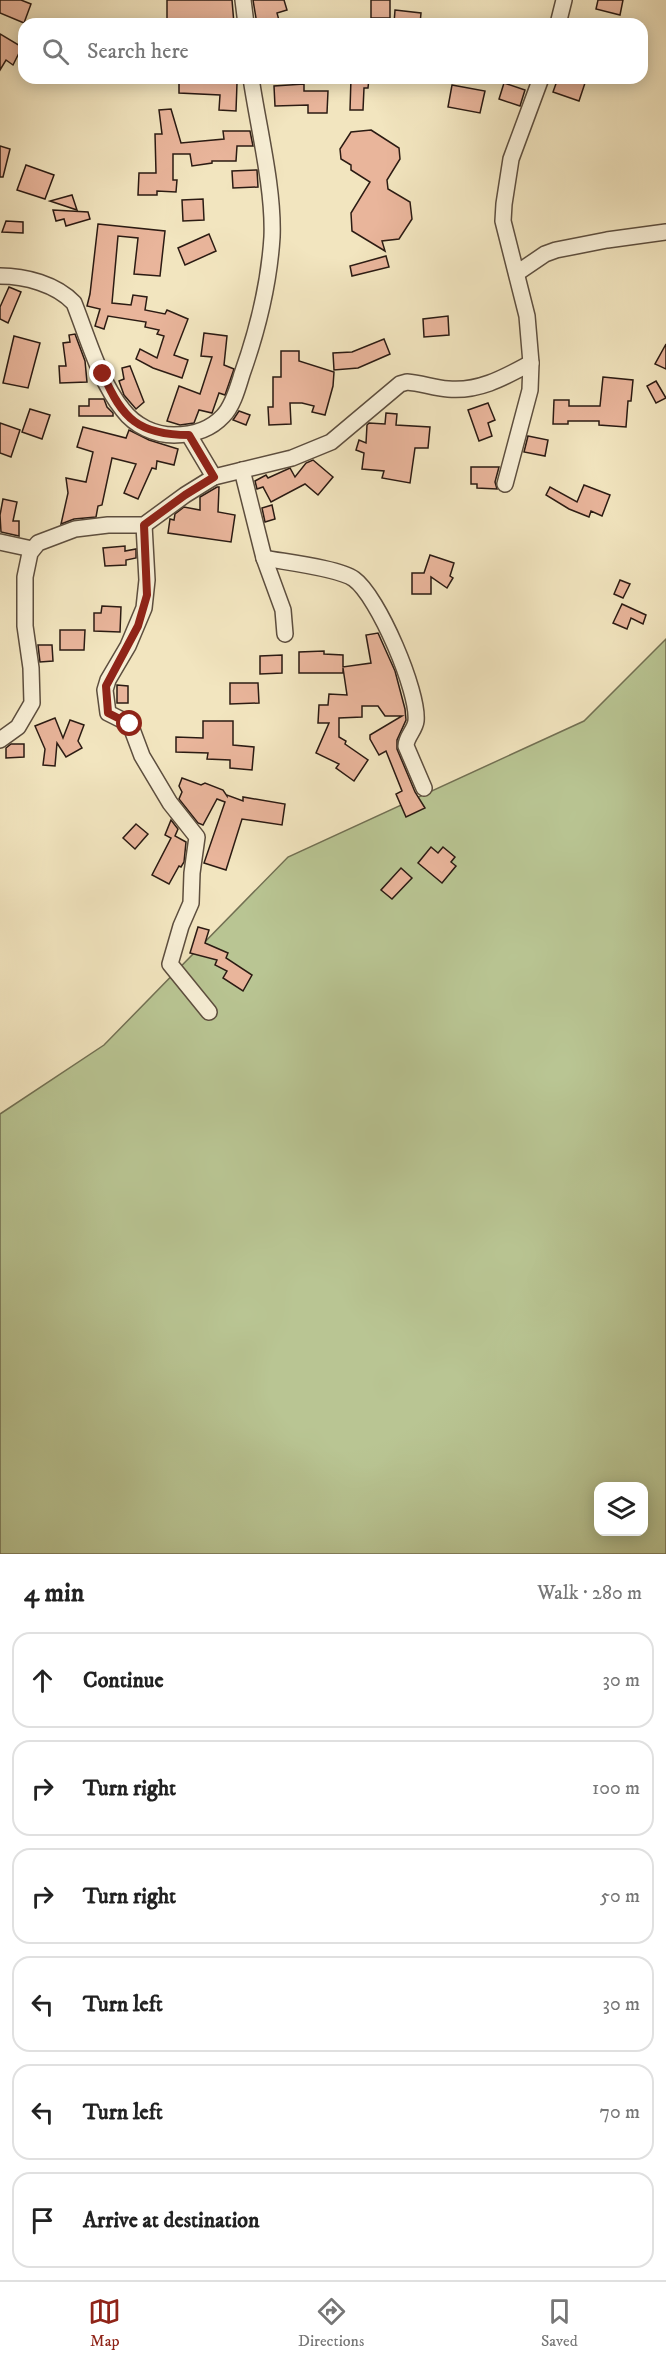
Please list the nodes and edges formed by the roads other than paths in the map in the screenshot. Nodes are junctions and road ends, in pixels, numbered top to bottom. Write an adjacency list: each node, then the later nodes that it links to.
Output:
1 (243, 0): 3 (street)
2 (564, 0): 4 (street)
3 (245, 18)
4 (560, 18)
5 (253, 84): 11 (street)
6 (539, 84): 8 (street)
7 (666, 232): 8 (street)
8 (517, 273): 10 (street)
9 (0, 276): 11 (street)
10 (531, 363): 12 (street); 14 (street)
11 (189, 435): 13 (street)
12 (242, 470): 13 (street); 18 (street)
13 (214, 477): 15 (street)
14 (505, 484)
15 (144, 525): 17 (street); 22 (street)
16 (0, 542): 17 (street)
17 (32, 549): 20 (street)
18 (264, 558): 19 (street); 21 (street)
19 (285, 634)
20 (0, 740)
21 (423, 788)
22 (209, 1012)

